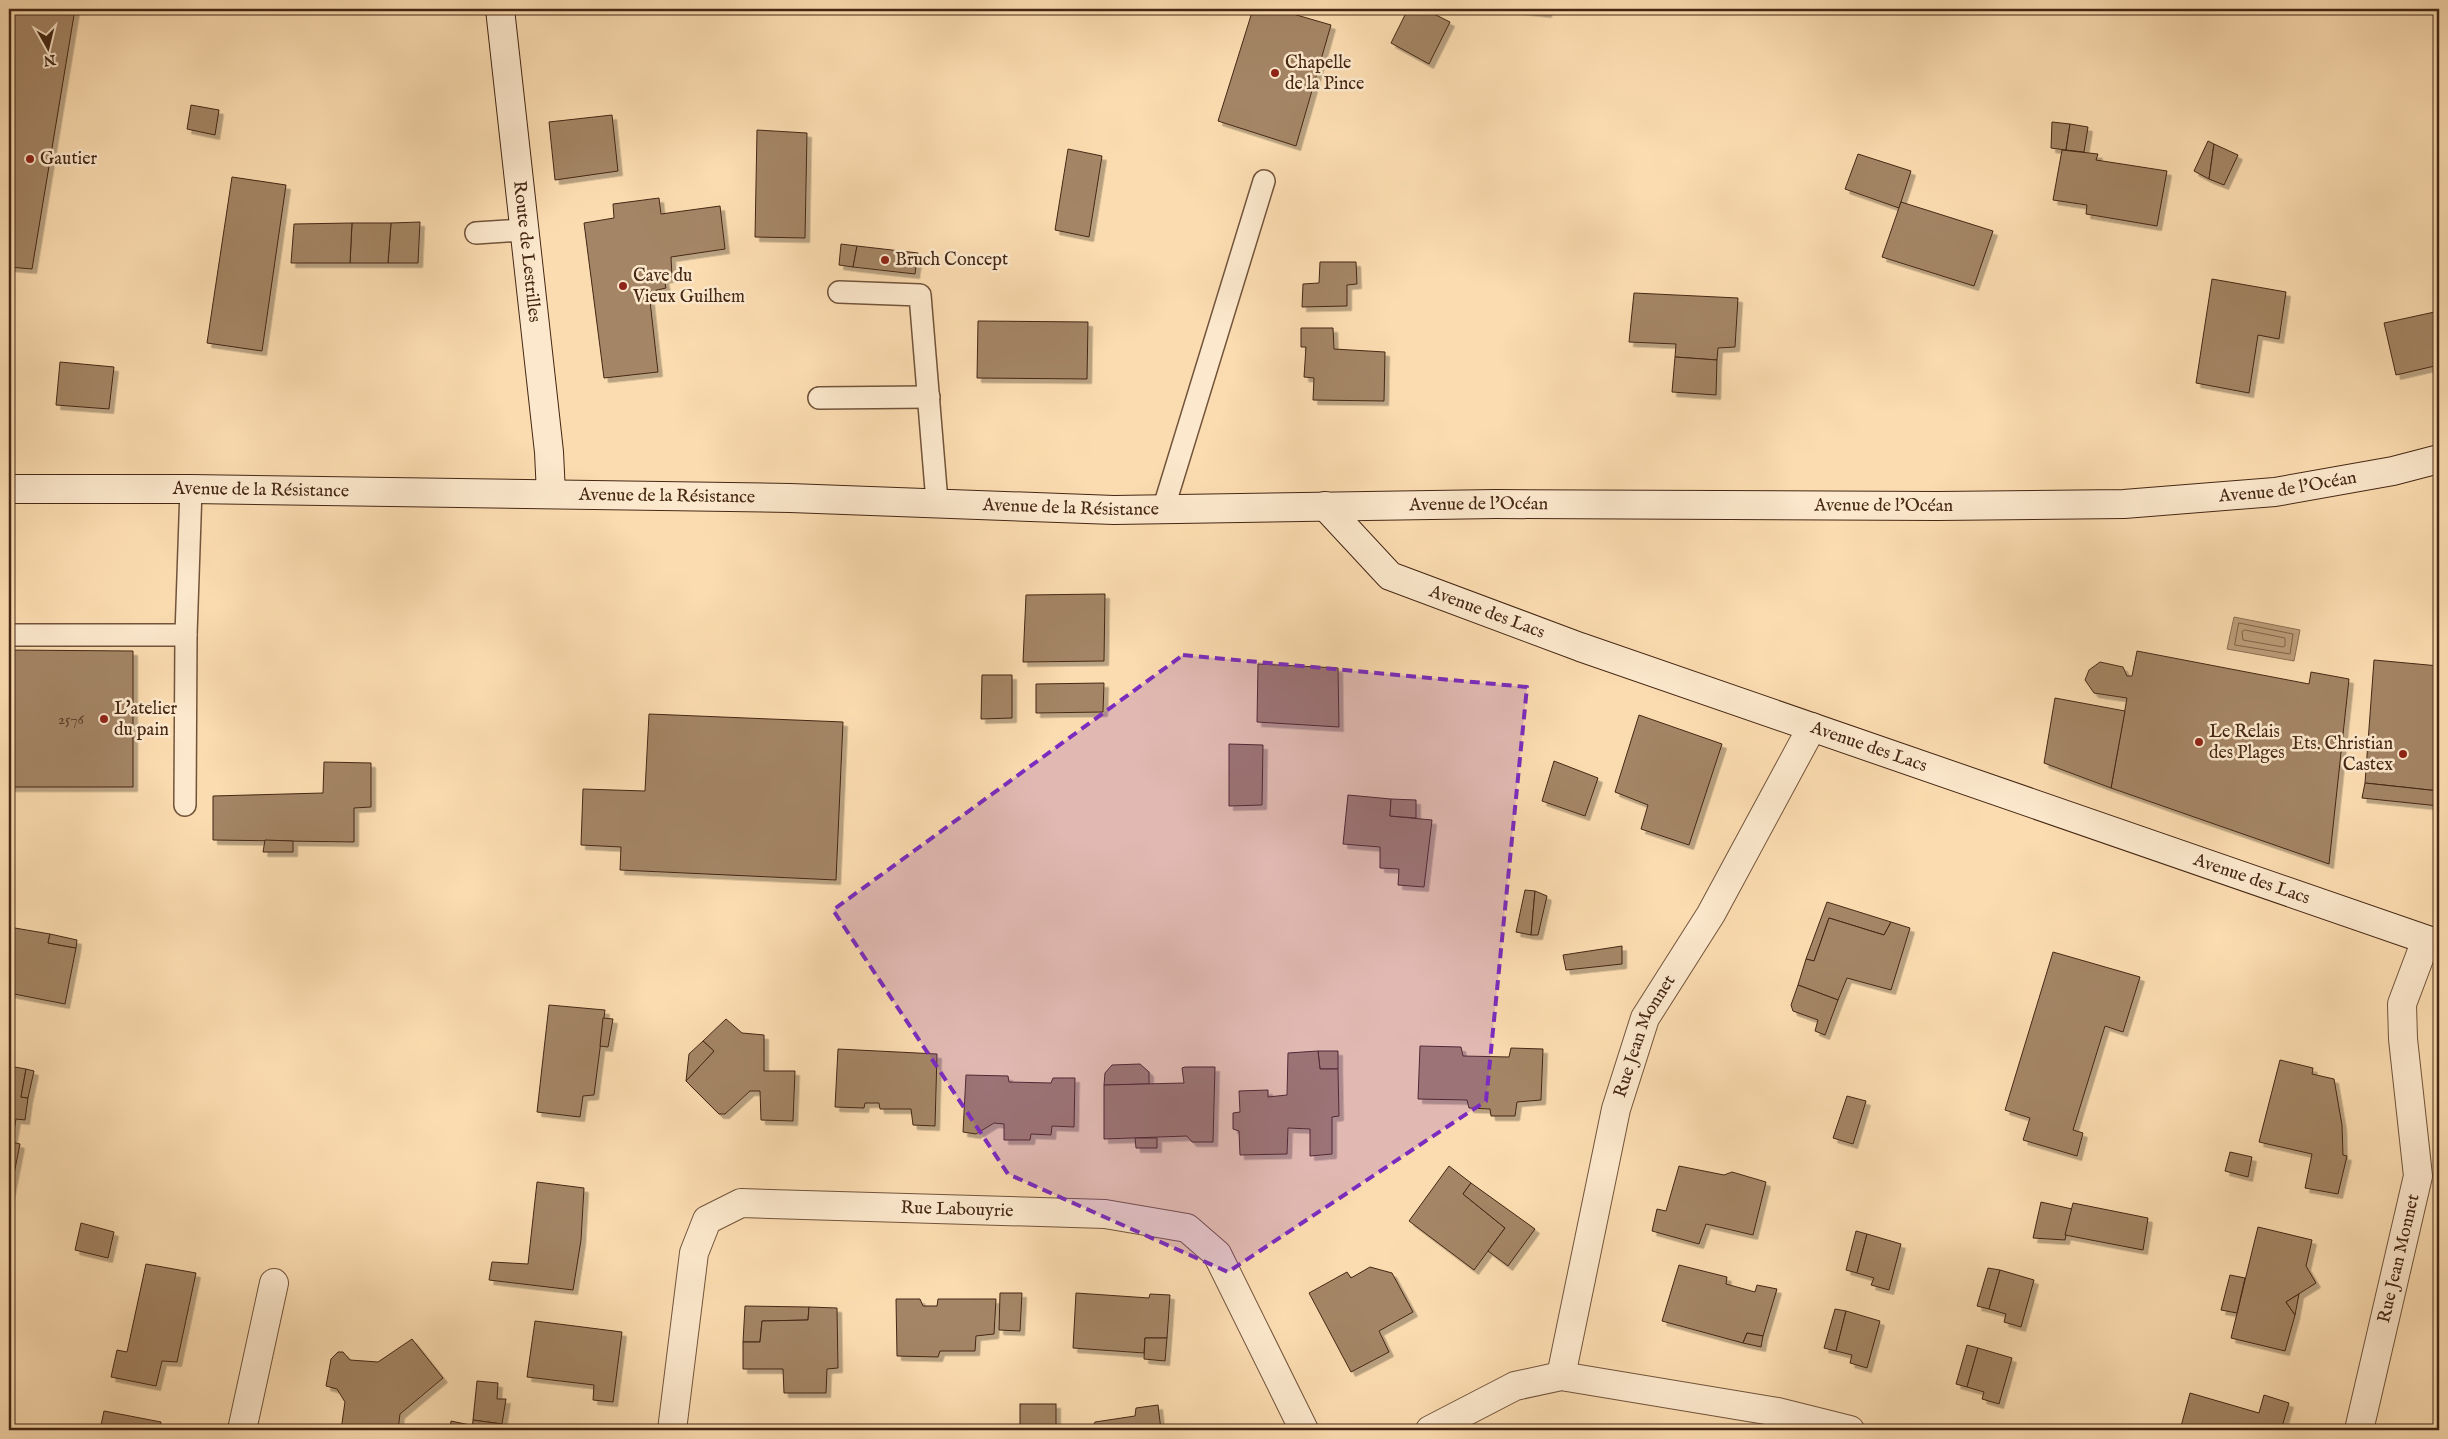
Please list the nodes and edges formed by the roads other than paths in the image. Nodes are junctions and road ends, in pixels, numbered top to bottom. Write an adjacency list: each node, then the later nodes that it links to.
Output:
1 (500, 9): 3 (main road, Route de Lestrilles)
2 (1264, 181): 14 (lane)
3 (523, 230): 4 (lane); 11 (main road, Route de Lestrilles)
4 (476, 233)
5 (839, 292): 6 (lane)
6 (929, 397): 7 (lane); 12 (lane)
7 (819, 398)
8 (2439, 459): 13 (main road, Avenue de l'Océan)
9 (9, 489): 10 (main road, Avenue de la Résistance)
10 (191, 489): 11 (main road, Avenue de la Résistance); 16 (lane)
11 (551, 494): 12 (main road, Avenue de la Résistance)
12 (937, 502): 14 (main road, Avenue de la Résistance)
13 (1325, 506): 14 (main road, Avenue de la Résistance); 17 (main road, Avenue des Lacs)
14 (1163, 510)
15 (9, 635): 16 (lane)
16 (186, 635): 18 (lane)
17 (1812, 727): 19 (main road, Avenue des Lacs); 21 (main road, Rue Jean Monnet)
18 (185, 805)
19 (2432, 942): 27 (main road, Rue Jean Monnet)
20 (274, 1283): 22 (main road)
21 (1561, 1376): 25 (main road); 26 (main road)
22 (242, 1430)
23 (672, 1430): 24 (main road, Rue Labouyrie)
24 (1304, 1430)
25 (1430, 1430)
26 (1850, 1430)
27 (2359, 1430)

